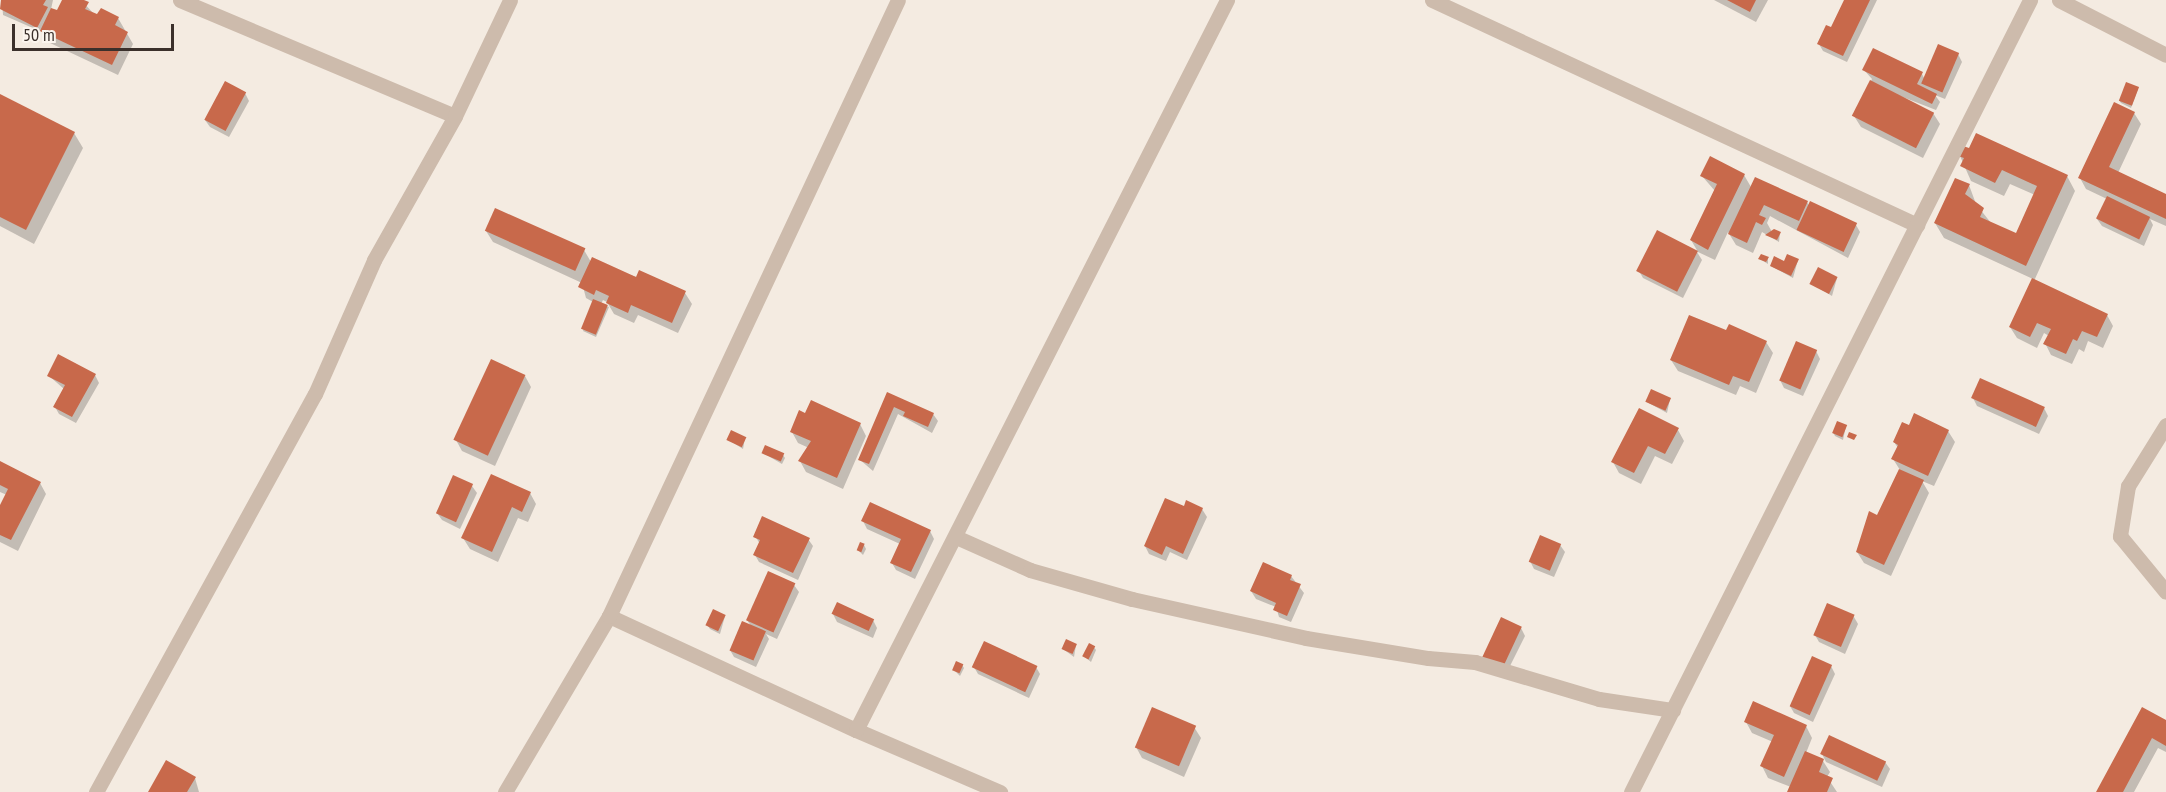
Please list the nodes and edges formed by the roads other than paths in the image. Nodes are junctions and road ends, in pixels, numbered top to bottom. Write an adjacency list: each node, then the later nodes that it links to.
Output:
1 (180, 0): 9 (street)
2 (510, 0): 9 (street)
3 (898, 0): 14 (street)
4 (1227, 0): 12 (street)
5 (1432, 0): 10 (street)
6 (2030, 0): 10 (street)
7 (2059, 0): 8 (street)
8 (2166, 55)
9 (455, 116): 17 (street)
10 (1917, 225): 15 (street)
11 (2166, 425): 13 (street)
12 (956, 537): 15 (street); 16 (street)
13 (2166, 592)
14 (609, 616): 16 (street); 18 (street)
15 (1673, 710): 20 (street)
16 (856, 730): 19 (street)
17 (96, 792)
18 (505, 792)
19 (1000, 792)
20 (1631, 792)

